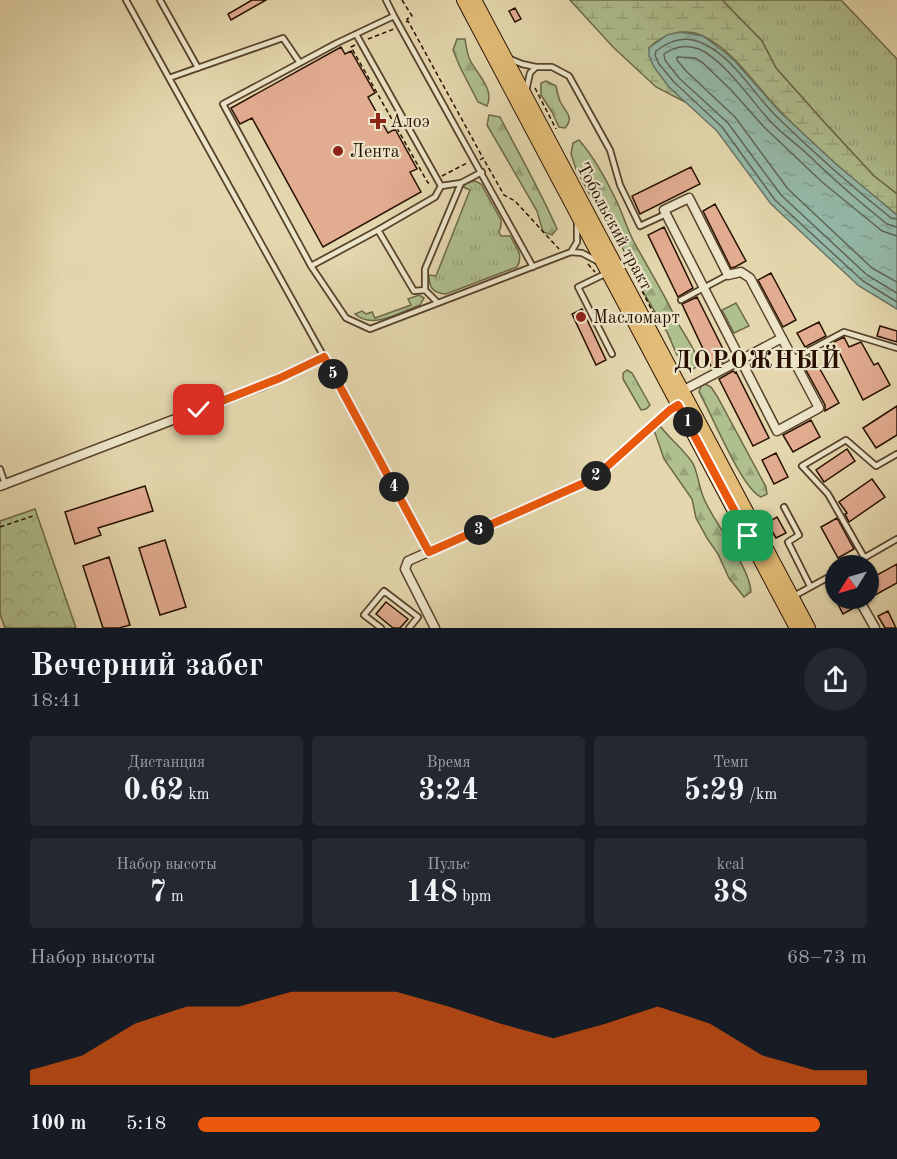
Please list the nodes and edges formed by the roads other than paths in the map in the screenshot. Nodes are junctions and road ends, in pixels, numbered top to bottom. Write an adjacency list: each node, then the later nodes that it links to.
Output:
1 (126, 0): 12 (lane)
2 (160, 0): 11 (lane)
3 (386, 0): 6 (lane)
4 (464, 0): 17 (main road, Тобольский тракт)
5 (474, 0): 8 (main road, Тобольский тракт)
6 (394, 16): 7 (lane); 14 (lane)
7 (356, 34): 9 (lane); 16 (lane)
8 (504, 56): 10 (lane); 13 (main road, Тобольский тракт)
9 (300, 63): 11 (lane); 21 (lane)
10 (536, 67): 13 (lane); 18 (lane)
11 (198, 68): 12 (lane)
12 (169, 78): 32 (lane)
13 (526, 97): 35 (main road, Тобольский тракт)
14 (482, 172): 15 (lane); 22 (lane)
15 (461, 183): 16 (lane); 26 (lane)
16 (441, 186): 19 (lane)
17 (576, 213): 20 (lane); 23 (main road, Тобольский тракт)
18 (666, 214): 24 (street); 25 (street)
19 (378, 230): 21 (lane); 26 (lane)
20 (571, 252): 22 (lane); 23 (lane)
21 (311, 266): 28 (lane)
22 (533, 267): 28 (lane)
23 (608, 273): 31 (lane); 35 (main road, Тобольский тракт)
24 (728, 275): 25 (lane); 29 (street)
25 (704, 288): 27 (lane); 34 (street)
26 (425, 290): 28 (lane)
27 (681, 300)
28 (437, 302)
29 (782, 338): 33 (street); 34 (street)
30 (897, 348): 33 (lane)
31 (612, 354)
32 (324, 357): 39 (street); 42 (street)
33 (793, 359): 34 (street)
34 (740, 361): 35 (street)
35 (680, 398): 42 (street); 47 (main road, Тобольский тракт)
36 (896, 454): 37 (lane); 43 (lane)
37 (897, 461)
38 (0, 469): 39 (lane)
39 (3, 485)
40 (784, 507): 46 (lane)
41 (897, 539): 44 (lane)
42 (429, 552): 48 (street)
43 (863, 555)
44 (868, 555)
45 (825, 578): 46 (lane)
46 (810, 586): 47 (lane)
47 (787, 600): 54 (main road, Тобольский тракт); 55 (main road, Тобольский тракт)
48 (425, 609): 50 (lane); 53 (street)
49 (864, 609): 56 (street)
50 (414, 614): 51 (lane); 52 (lane)
51 (381, 628)
52 (409, 628)
53 (435, 628)
54 (797, 628)
55 (808, 628)
56 (875, 628)

